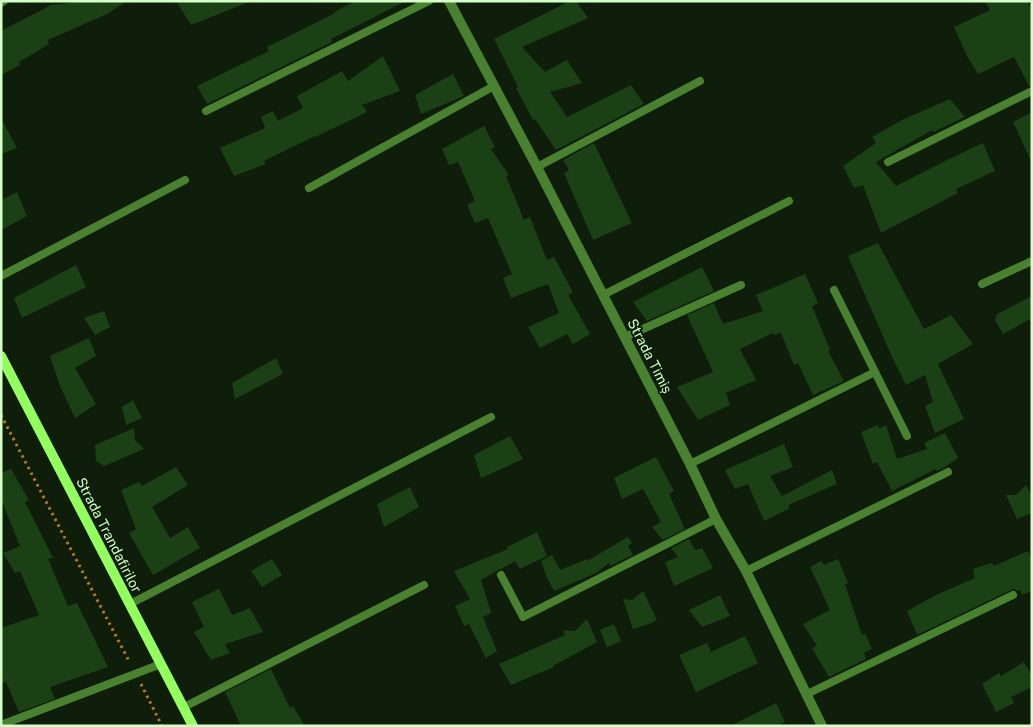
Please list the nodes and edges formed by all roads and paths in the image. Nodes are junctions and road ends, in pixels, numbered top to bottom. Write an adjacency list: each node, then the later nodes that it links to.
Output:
1 (428, 1): 6 (lane)
2 (448, 1): 4 (street, Strada Timiș)
3 (700, 81): 8 (lane)
4 (494, 86): 8 (street, Strada Timiș); 10 (lane)
5 (1032, 91): 7 (lane)
6 (206, 111)
7 (888, 162)
8 (537, 167): 17 (street, Strada Timiș)
9 (185, 180): 13 (lane)
10 (309, 188)
11 (789, 201): 17 (lane)
12 (1032, 260): 15 (lane)
13 (1, 276)
14 (741, 284): 18 (lane)
15 (982, 284)
16 (834, 290): 20 (lane)
17 (604, 295): 18 (street, Strada Timiș)
18 (625, 337): 24 (street, Strada Timiș)
19 (1, 356): 31 (main road, Strada Trandafirilor)
20 (875, 372): 23 (lane); 24 (lane)
21 (1, 415): 33 (path)
22 (491, 417): 31 (lane)
23 (907, 436)
24 (690, 464): 26 (street, Strada Timiș)
25 (948, 472): 27 (lane)
26 (716, 518): 27 (street, Strada Timiș); 28 (lane)
27 (746, 571): 34 (street, Strada Timiș)
28 (501, 575)
29 (424, 585): 35 (lane)
30 (1013, 595): 34 (lane)
31 (130, 604): 32 (main road, Strada Trandafirilor)
32 (162, 664): 33 (lane); 35 (main road, Strada Trandafirilor)
33 (136, 675): 36 (lane); 37 (path)
34 (807, 694): 39 (street, Strada Timiș)
35 (184, 707): 38 (main road, Strada Trandafirilor)
36 (1, 725)
37 (162, 726)
38 (194, 726)
39 (822, 726)

